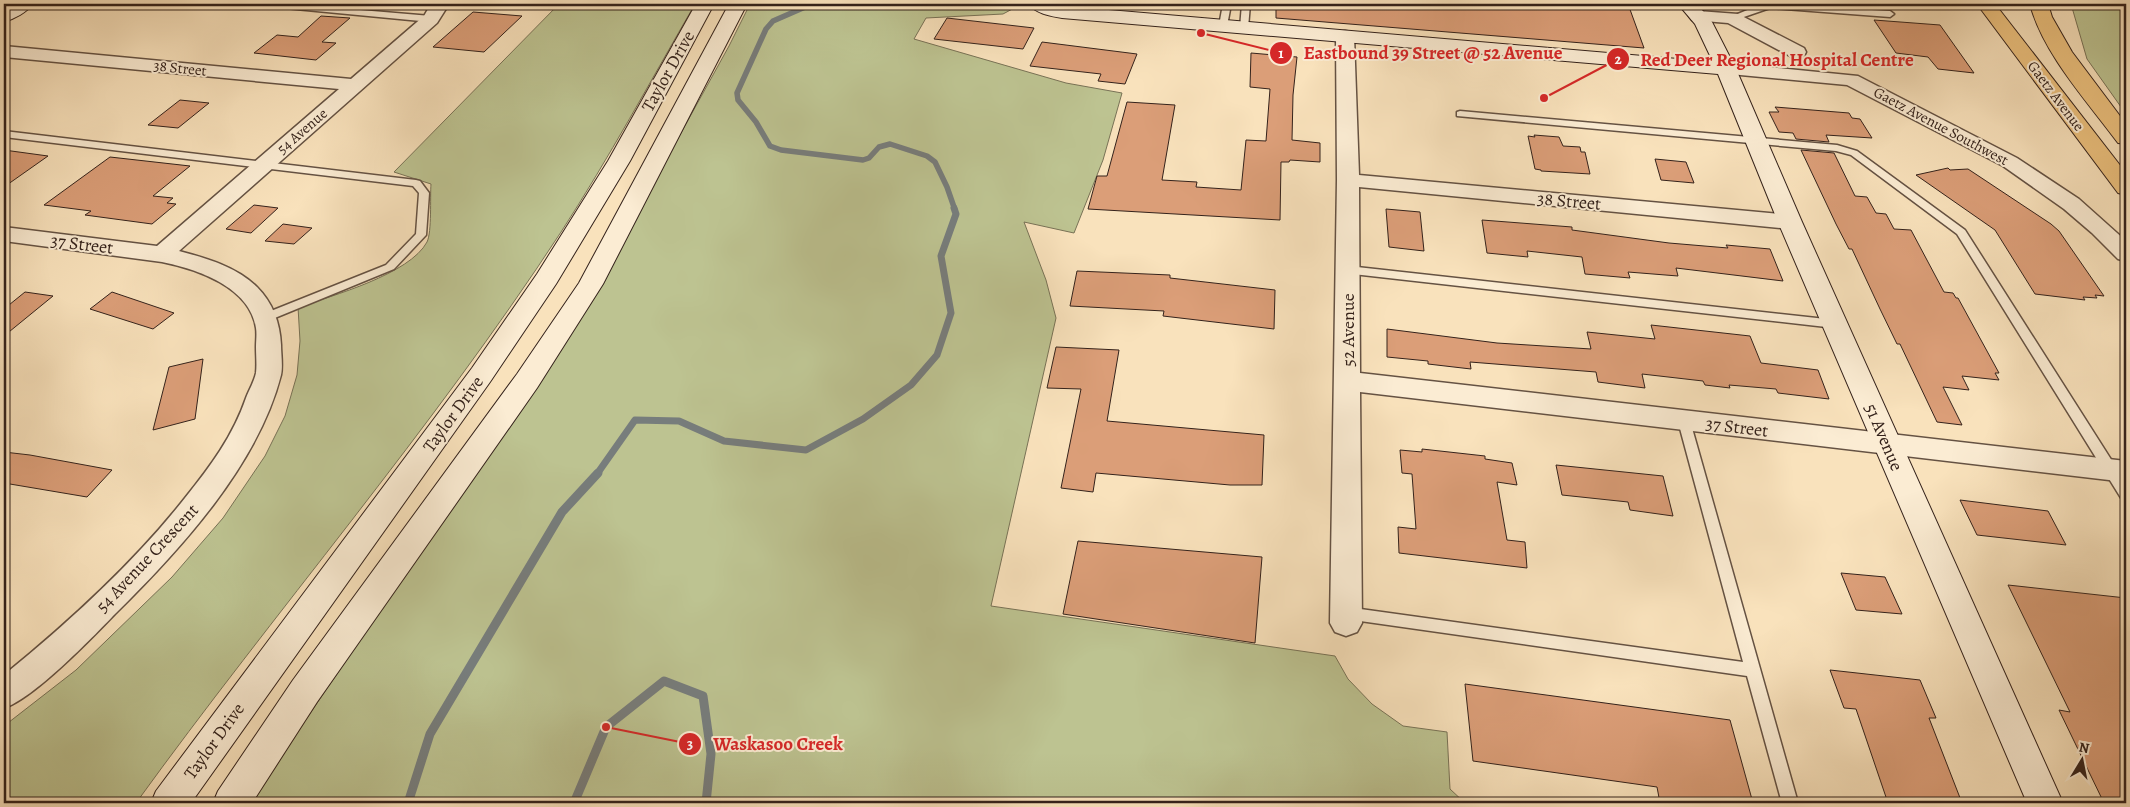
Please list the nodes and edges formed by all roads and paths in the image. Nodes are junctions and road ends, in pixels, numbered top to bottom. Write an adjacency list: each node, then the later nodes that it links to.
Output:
1 (24, 4): 13 (main road)
2 (264, 4): 11 (lane)
3 (705, 4): 44 (main road, Taylor Drive)
4 (738, 4): 45 (main road, Taylor Drive)
5 (1227, 4): 15 (lane)
6 (1246, 4): 16 (lane)
7 (1986, 4): 28 (main road, Gaetz Avenue)
8 (2040, 4): 24 (main road, Gaetz Avenue)
9 (1041, 5): 15 (main road)
10 (1693, 10): 14 (street); 20 (main road, 51 Avenue)
11 (436, 11): 21 (street, 54 Avenue)
12 (1890, 14): 14 (lane)
13 (4, 16)
14 (1732, 18): 19 (street)
15 (1223, 26): 16 (main road)
16 (1244, 28): 17 (main road)
17 (1345, 36): 20 (main road); 27 (street, 52 Avenue)
18 (4, 50): 21 (street, 38 Street)
19 (1797, 52)
20 (1726, 69): 25 (main road, 51 Avenue); 31 (street, Gaetz Avenue Southwest)
21 (355, 85): 26 (street, 54 Avenue)
22 (1460, 114): 25 (lane)
23 (4, 134): 26 (lane)
24 (2126, 138)
25 (1755, 141): 29 (main road, 51 Avenue); 39 (lane)
26 (264, 164): 32 (street, 54 Avenue); 34 (lane)
27 (1348, 180): 29 (street, 38 Street); 33 (street, 52 Avenue)
28 (2126, 188)
29 (1790, 222): 35 (main road, 51 Avenue)
30 (4, 234): 32 (street, 37 Street)
31 (2126, 254)
32 (161, 255): 34 (street, 54 Avenue Crescent)
33 (1348, 270): 35 (lane); 36 (street, 52 Avenue)
34 (265, 318): 43 (street, 54 Avenue Crescent)
35 (1835, 324): 38 (main road, 51 Avenue)
36 (1348, 381): 37 (street, 37 Street); 41 (street, 52 Avenue)
37 (1684, 421): 38 (street, 37 Street); 42 (lane)
38 (1887, 444): 39 (street, 37 Street); 47 (main road, 51 Avenue)
39 (2120, 472): 40 (lane)
40 (2126, 494)
41 (1346, 618): 42 (lane)
42 (1754, 670): 46 (lane)
43 (4, 694)
44 (169, 803)
45 (231, 803)
46 (1790, 803)
47 (2045, 803)

